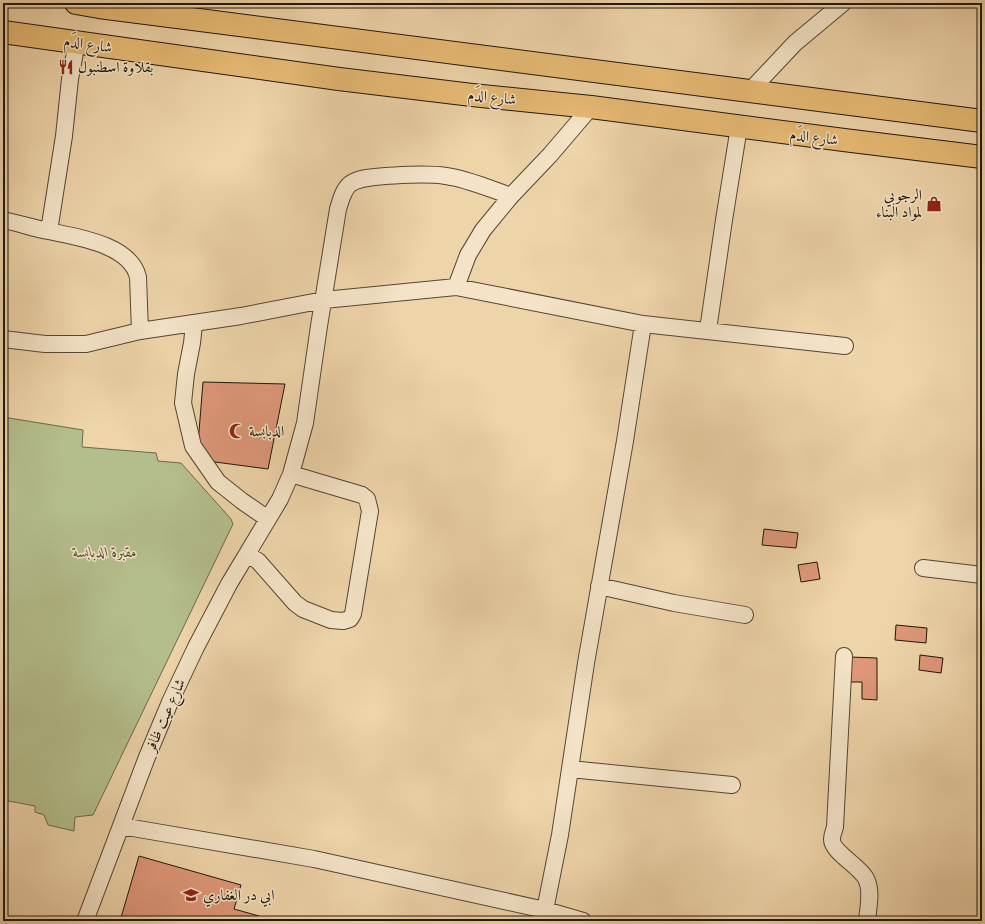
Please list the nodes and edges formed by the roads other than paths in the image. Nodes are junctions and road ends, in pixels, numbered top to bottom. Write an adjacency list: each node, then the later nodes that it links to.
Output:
1 (76, 3): 5 (main road)
2 (843, 3): 5 (street)
3 (3, 32): 4 (main road, شارع الدَم)
4 (77, 42): 6 (main road, شارع الدَم); 12 (street)
5 (749, 92): 7 (main road)
6 (591, 108): 8 (main road, شارع الدَم); 10 (street)
7 (982, 121)
8 (739, 127): 9 (main road, شارع الدَم); 17 (street)
9 (982, 157)
10 (511, 196): 13 (street); 14 (street, شارع عيت ظافر)
11 (3, 220): 12 (street)
12 (49, 231): 18 (street)
13 (456, 287): 14 (street); 16 (street)
14 (324, 300): 15 (street); 21 (street, شارع عيت ظافر)
15 (194, 324): 18 (street); 22 (street)
16 (643, 324): 17 (street); 26 (street)
17 (708, 330): 20 (street)
18 (140, 331): 19 (street)
19 (3, 339)
20 (845, 346)
21 (291, 474): 22 (street, شارع عيت ظافر); 23 (street)
22 (268, 519): 23 (street, شارع عيت ظافر)
23 (247, 554): 31 (street, شارع عيت ظافر)
24 (923, 568): 25 (street)
25 (982, 575)
26 (599, 586): 27 (street); 29 (street)
27 (745, 615)
28 (844, 656): 35 (street)
29 (570, 769): 30 (street); 32 (street)
30 (732, 785)
31 (121, 826): 32 (street); 33 (street, شارع عيت ظافر)
32 (545, 910): 34 (street)
33 (85, 921)
34 (579, 921)
35 (867, 921)

